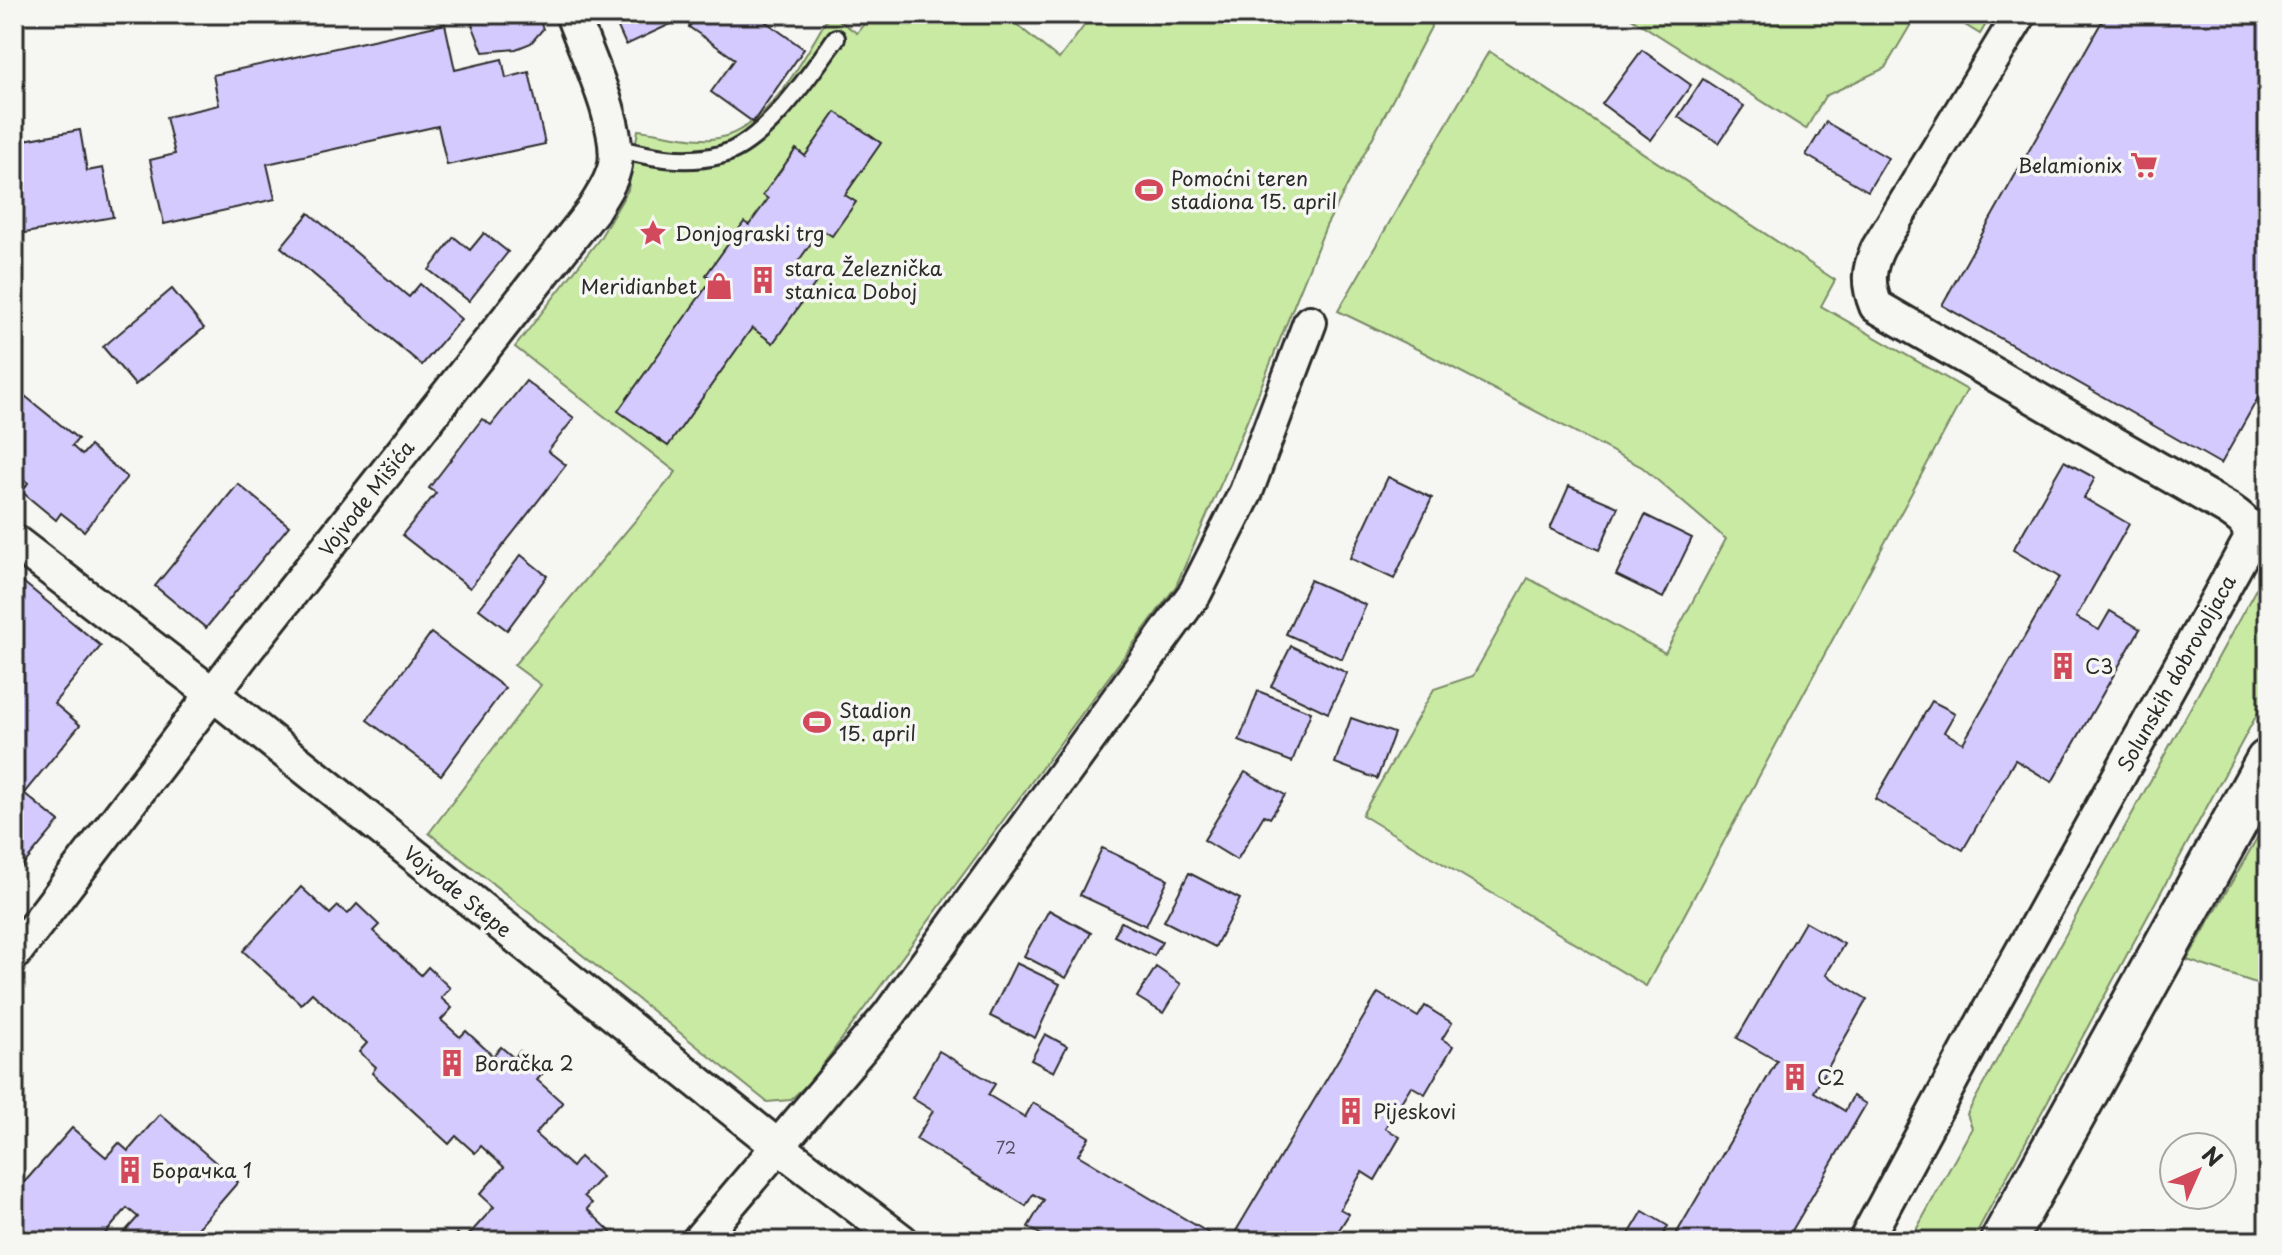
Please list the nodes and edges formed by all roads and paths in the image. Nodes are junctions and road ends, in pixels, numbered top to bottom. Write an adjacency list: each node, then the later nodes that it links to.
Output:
1 (572, 14): 4 (street, Vojvode Mišića)
2 (2020, 14): 13 (street, Solunskih dobrovoljaca)
3 (836, 38): 4 (lane)
4 (616, 148): 7 (street, Vojvode Mišića)
5 (1310, 322): 10 (street)
6 (14, 541): 7 (street, Vojvode Stepe)
7 (214, 695): 9 (street, Vojvode Mišića); 10 (street, Vojvode Stepe)
8 (2268, 762): 14 (main road)
9 (14, 954)
10 (779, 1147): 11 (street); 12 (street, Vojvode Stepe)
11 (698, 1241)
12 (902, 1241)
13 (1865, 1241)
14 (2003, 1241)

